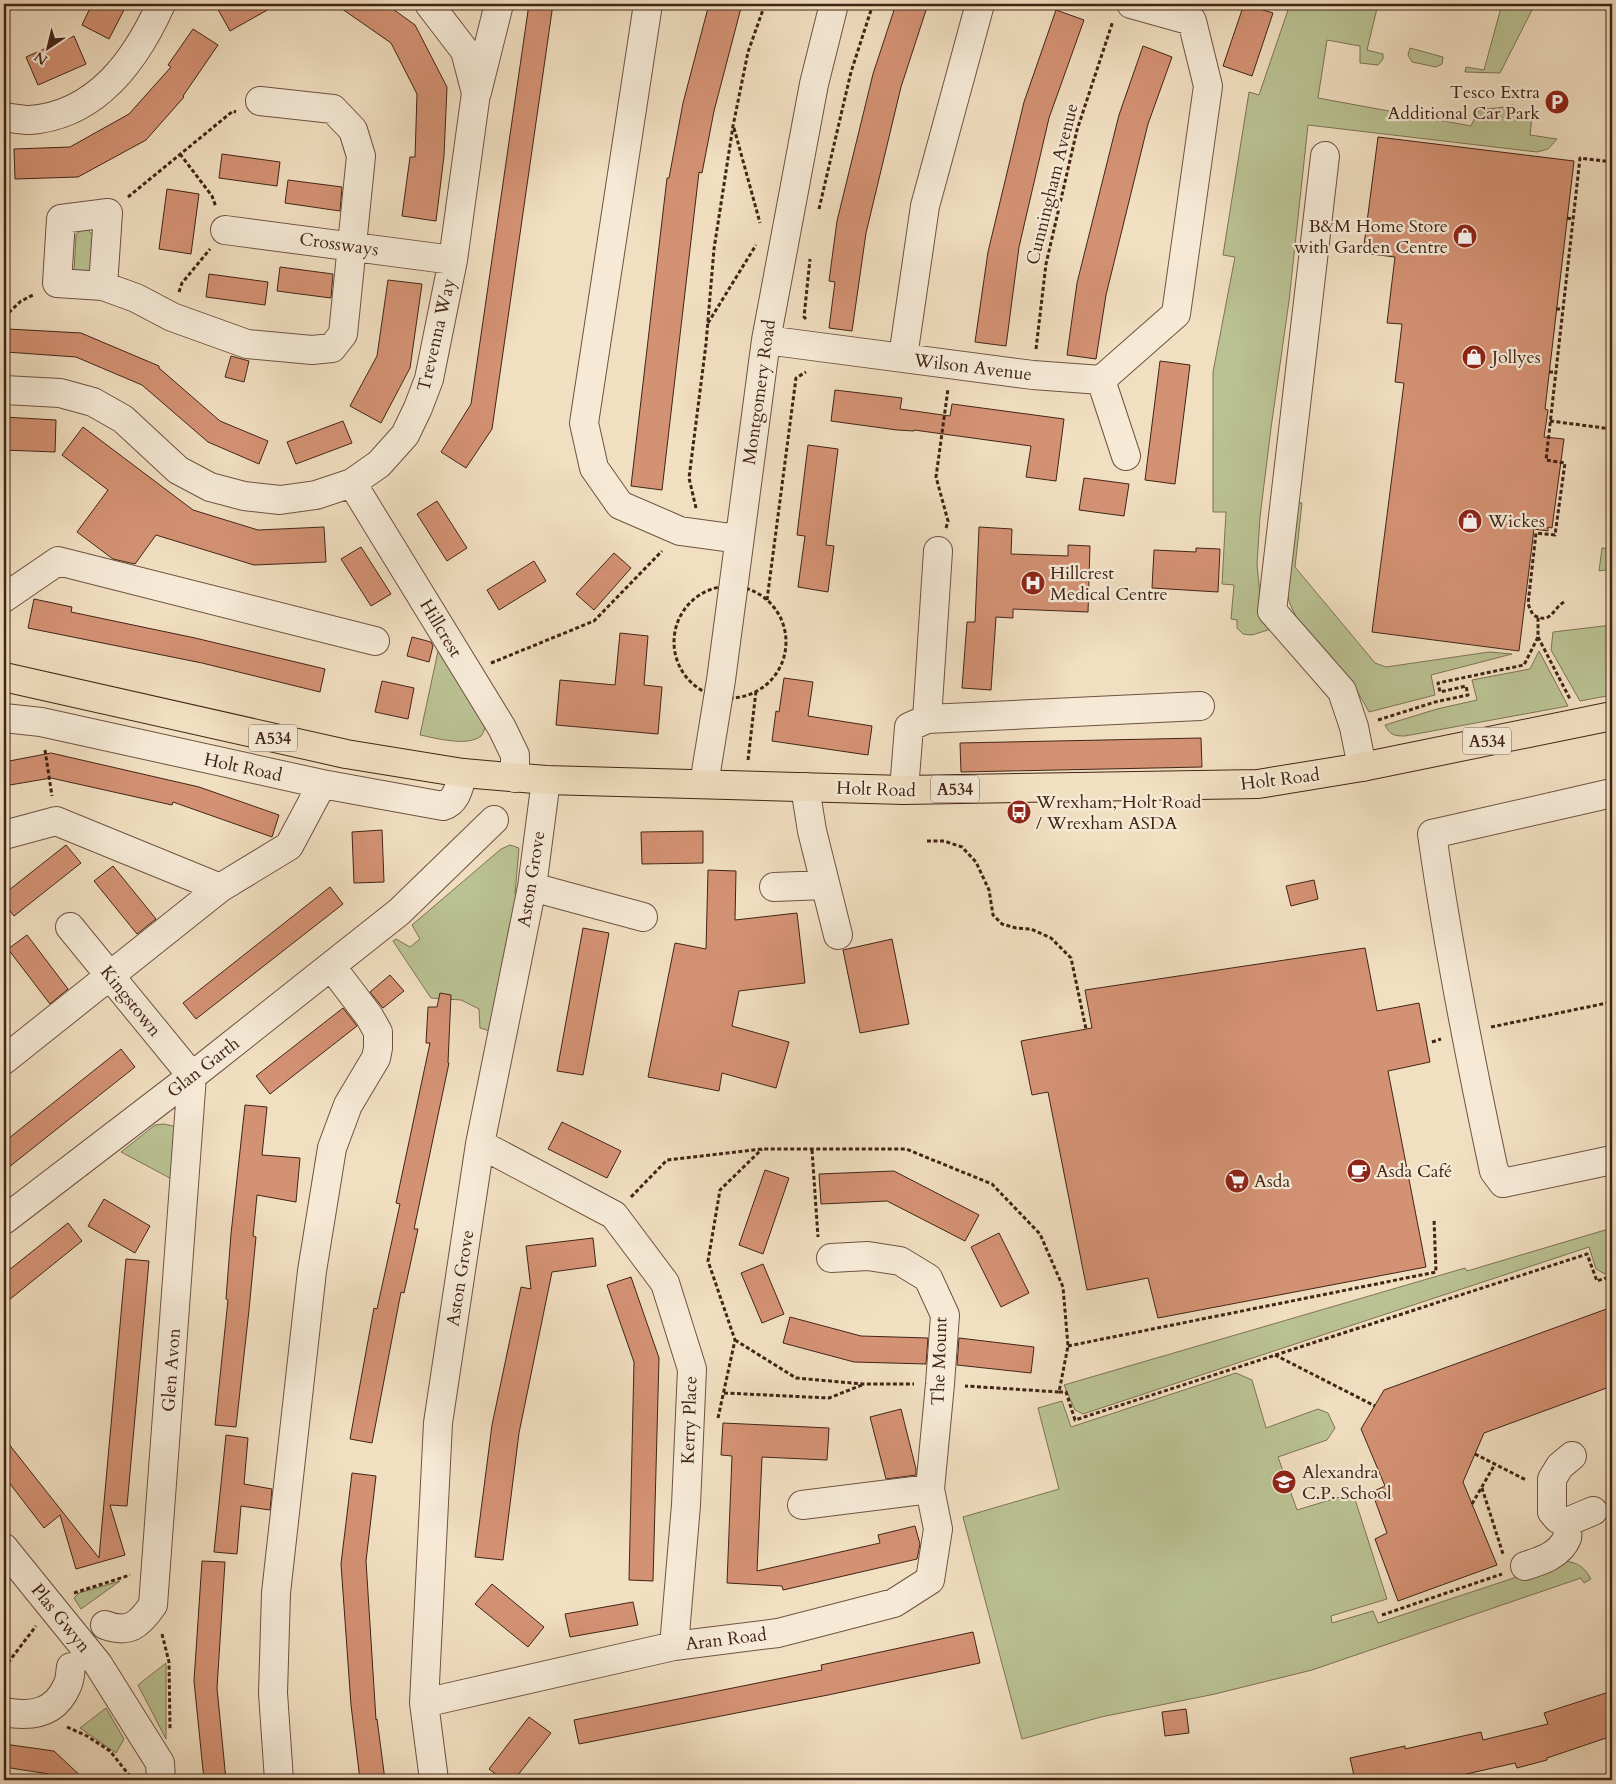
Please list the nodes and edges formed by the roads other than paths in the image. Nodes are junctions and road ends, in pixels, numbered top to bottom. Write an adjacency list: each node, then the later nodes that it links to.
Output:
1 (161, 4): 10 (street)
2 (429, 4): 8 (street, Trevenna Way)
3 (499, 4): 8 (street)
4 (648, 4): 22 (street)
5 (834, 4): 16 (street, Montgomery Road)
6 (980, 4): 17 (street)
7 (1123, 8): 18 (street)
8 (476, 93): 14 (street, Trevenna Way)
9 (260, 101): 13 (street)
10 (4, 117)
11 (1325, 156): 31 (street)
12 (225, 230): 13 (street, Crossways)
13 (351, 246): 14 (street, Crossways); 15 (street)
14 (453, 260): 21 (street, Trevenna Way)
15 (103, 286): 15 (street)
16 (766, 340): 17 (street, Wilson Avenue); 22 (street, Montgomery Road)
17 (902, 357): 18 (street, Wilson Avenue)
18 (1101, 380): 20 (street)
19 (4, 390): 21 (street, Trevenna Way)
20 (1126, 456)
21 (352, 483): 33 (street, Hillcrest)
22 (739, 539): 36 (street, Montgomery Road)
23 (938, 551): 30 (street)
24 (4, 598): 25 (street)
25 (375, 641)
26 (4, 677): 32 (main road, Holt Road / A534)
27 (1200, 706): 30 (street)
28 (1612, 716): 31 (main road, Holt Road / A534)
29 (4, 718): 35 (street, Holt Road)
30 (927, 719): 38 (street)
31 (1362, 766): 38 (main road, Holt Road / A534)
32 (463, 774): 33 (main road, Holt Road / A534); 35 (street, Holt Road)
33 (515, 778): 34 (main road, Holt Road / A534)
34 (546, 780): 36 (main road, Holt Road / A534); 43 (street, Aston Grove)
35 (322, 784): 45 (street)
36 (704, 784): 37 (main road, Holt Road / A534)
37 (805, 787): 38 (main road, Holt Road / A534); 42 (street)
38 (904, 790)
39 (1612, 793): 54 (street)
40 (494, 820): 49 (street, Glan Garth)
41 (4, 835): 45 (street)
42 (826, 885): 44 (street); 48 (street)
43 (532, 887): 46 (street); 53 (street, Aston Grove)
44 (774, 887)
45 (220, 888): 50 (street)
46 (643, 917)
47 (70, 927): 50 (street, Kingstown)
48 (838, 935)
49 (331, 966): 52 (street, Glan Garth); 70 (street)
50 (110, 976): 51 (street); 52 (street, Kingstown)
51 (4, 1060)
52 (192, 1076): 55 (street, Glan Garth); 64 (street, Glen Avon)
53 (480, 1144): 65 (street, Kerry Place); 67 (street, Aston Grove)
54 (1612, 1160)
55 (4, 1220)
56 (831, 1258): 58 (street, The Mount)
57 (1572, 1456): 61 (street)
58 (930, 1489): 59 (street); 65 (street, Aran Road)
59 (802, 1505)
60 (1593, 1511): 61 (street)
61 (1567, 1522): 63 (street)
62 (4, 1548): 69 (street, Plas Gwyn)
63 (1513, 1567)
64 (104, 1625)
65 (674, 1646): 67 (street, Aran Road)
66 (71, 1667): 68 (street)
67 (424, 1704): 71 (street, Aston Grove)
68 (4, 1712)
69 (160, 1772)
70 (279, 1780)
71 (434, 1780)

